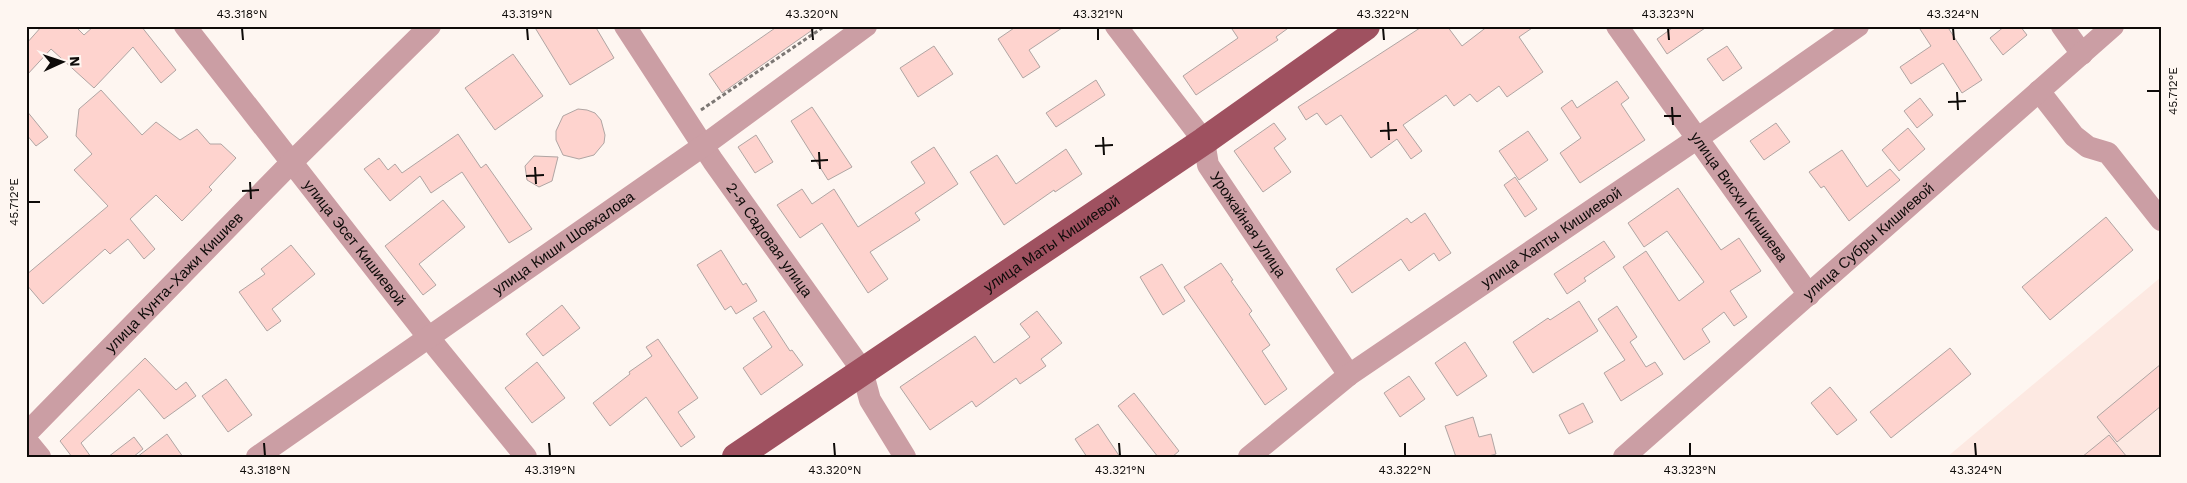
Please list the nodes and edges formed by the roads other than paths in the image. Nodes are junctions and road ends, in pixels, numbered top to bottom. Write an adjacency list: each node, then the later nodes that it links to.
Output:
1 (186, 26): 16 (street, улица Эсет Кишиевой)
2 (430, 26): 16 (street, улица Кунта-Хажи Кишиев)
3 (625, 26): 15 (street, 2-я Садовая улица)
4 (866, 26): 15 (street, улица Киши Шовхалова)
5 (1116, 26): 14 (street, Урожайная улица)
6 (1366, 26): 14 (main road, улица Маты Кишиевой)
7 (1617, 26): 13 (street, улица Висхи Кишиева)
8 (1858, 26): 13 (street, улица Хапты Кишиевой)
9 (2062, 26): 11 (street)
10 (2113, 26): 11 (street, улица Субры Кишиевой)
11 (2082, 54): 12 (street, улица Субры Кишиевой)
12 (2039, 91): 17 (street); 18 (street, улица Субры Кишиевой)
13 (1698, 138): 18 (street, улица Висхи Кишиева); 21 (street, улица Хапты Кишиевой)
14 (1204, 141): 20 (main road, улица Маты Кишиевой); 21 (street, Урожайная улица)
15 (703, 146): 19 (street, улица Киши Шовхалова); 20 (street, 2-я Садовая улица)
16 (292, 162): 19 (street, улица Эсет Кишиевой); 22 (street, улица Кунта-Хажи Кишиев)
17 (2161, 220)
18 (1809, 295): 24 (street, улица Субры Кишиевой)
19 (429, 338): 26 (street, улица Киши Шовхалова); 27 (street, улица Эсет Кишиевой)
20 (862, 370): 28 (main road, улица Маты Кишиевой); 29 (street, 2-я Садовая улица)
21 (1349, 375): 30 (street, улица Хапты Кишиевой)
22 (26, 434)
23 (26, 440): 25 (street)
24 (1629, 455)
25 (40, 457)
26 (257, 457)
27 (526, 457)
28 (736, 457)
29 (905, 457)
30 (1249, 457)

